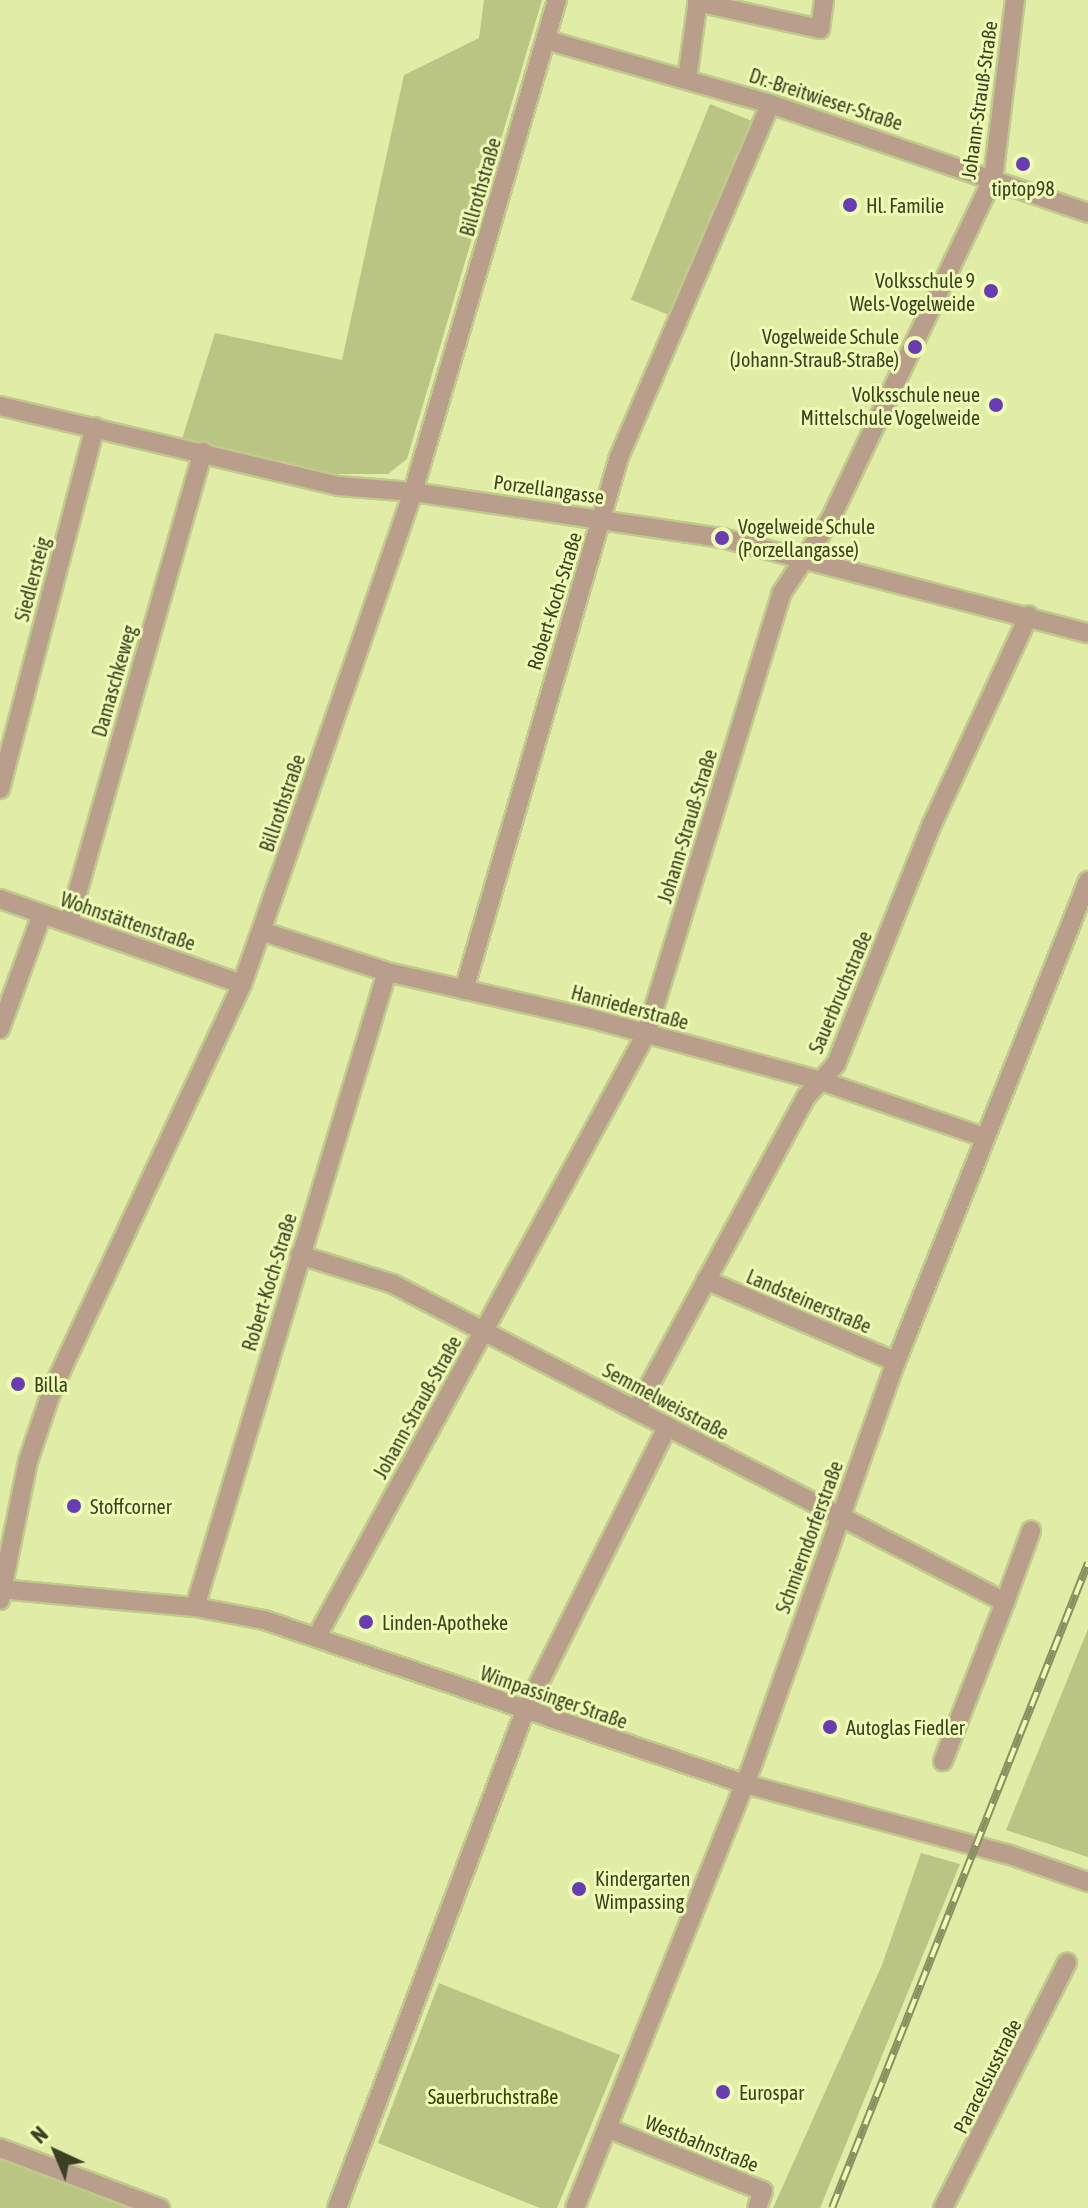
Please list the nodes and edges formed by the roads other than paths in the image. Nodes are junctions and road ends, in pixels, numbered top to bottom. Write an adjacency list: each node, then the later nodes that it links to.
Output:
1 (557, 0): 5 (street, Billrothstraße)
2 (824, 0): 4 (street)
3 (1015, 0): 8 (street, Johann-Strauß-Straße)
4 (697, 1): 6 (street)
5 (546, 40): 6 (street, Dr.-Breitwieser-Straße); 13 (street, Billrothstraße)
6 (687, 79): 7 (street, Dr.-Breitwieser-Straße)
7 (770, 104): 8 (street, Dr.-Breitwieser-Straße); 14 (street, Robert-Koch-Straße)
8 (993, 179): 9 (street, Dr.-Breitwieser-Straße); 15 (street, Johann-Strauß-Straße)
9 (1088, 213)
10 (0, 406): 11 (street, Porzellangasse)
11 (95, 427): 12 (street, Porzellangasse); 18 (street, Siedlersteig)
12 (203, 452): 13 (street, Porzellangasse); 22 (street, Damaschkeweg)
13 (413, 492): 14 (street, Porzellangasse); 23 (street, Billrothstraße)
14 (602, 518): 15 (street, Porzellangasse); 26 (street, Robert-Koch-Straße)
15 (803, 559): 16 (street, Porzellangasse); 28 (street, Johann-Strauß-Straße)
16 (1029, 615): 17 (street, Porzellangasse); 29 (street, Sauerbruchstraße)
17 (1088, 633)
18 (0, 789)
19 (1088, 881): 30 (street, Schmierndorferstraße)
20 (0, 899): 21 (street, Wohnstättenstraße)
21 (42, 914): 22 (street, Wohnstättenstraße); 27 (street)
22 (69, 922): 25 (street, Wohnstättenstraße)
23 (261, 931): 24 (street, Hanriederstraße); 25 (street, Billrothstraße)
24 (387, 972): 26 (street, Hanriederstraße); 31 (street, Robert-Koch-Straße)
25 (242, 984): 39 (street, Billrothstraße)
26 (464, 990): 28 (street, Hanriederstraße)
27 (0, 1029)
28 (646, 1034): 29 (street, Hanriederstraße); 33 (street, Johann-Strauß-Straße)
29 (821, 1081): 30 (street, Hanriederstraße); 32 (street, Sauerbruchstraße)
30 (984, 1137): 34 (street, Schmierndorferstraße)
31 (300, 1255): 33 (street, Semmelweisstraße); 41 (street, Robert-Koch-Straße)
32 (706, 1280): 34 (street, Landsteinerstraße); 35 (street, Sauerbruchstraße)
33 (483, 1332): 35 (street, Semmelweisstraße); 42 (street, Johann-Strauß-Straße)
34 (896, 1362): 37 (street, Schmierndorferstraße)
35 (636, 1410): 36 (street, Semmelweisstraße)
36 (667, 1427): 37 (street, Semmelweisstraße); 43 (street)
37 (840, 1516): 40 (street, Semmelweisstraße); 45 (street, Schmierndorferstraße)
38 (1031, 1531): 40 (street)
39 (0, 1592): 41 (street, Wimpassinger Straße)
40 (1005, 1602): 44 (street)
41 (195, 1607): 42 (street, Wimpassinger Straße)
42 (317, 1636): 43 (street, Wimpassinger Straße)
43 (525, 1711): 45 (street, Wimpassinger Straße); 51 (street)
44 (943, 1761)
45 (745, 1784): 46 (street, Wimpassinger Straße); 48 (street, Schmierndorferstraße)
46 (1088, 1882)
47 (1067, 1962): 54 (street, Paracelsusstraße)
48 (607, 2128): 52 (street, Schmierndorferstraße); 53 (street, Westbahnstraße)
49 (0, 2148): 50 (street)
50 (160, 2208)
51 (337, 2208)
52 (575, 2208)
53 (757, 2208)
54 (943, 2208)

